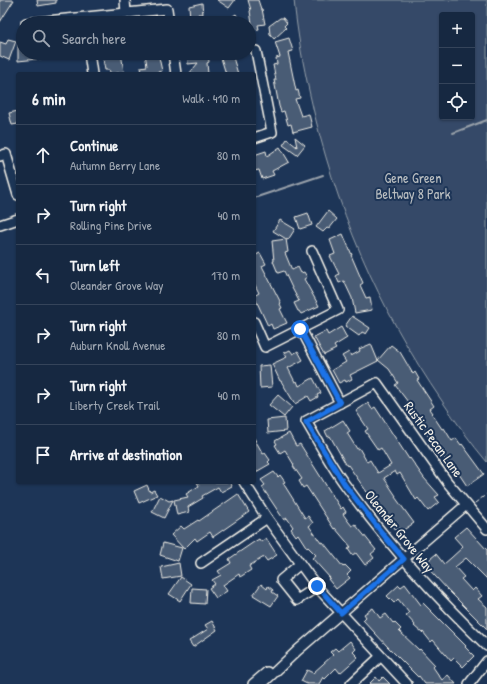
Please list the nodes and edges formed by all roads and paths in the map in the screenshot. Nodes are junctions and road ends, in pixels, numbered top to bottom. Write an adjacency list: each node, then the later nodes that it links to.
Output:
1 (125, 0): 2 (street)
2 (126, 13): 3 (street); 4 (street)
3 (108, 16)
4 (168, 16)
5 (256, 51): 10 (street)
6 (90, 60): 8 (street)
7 (174, 60): 9 (street)
8 (92, 72)
9 (176, 72)
10 (256, 137)
11 (0, 156): 12 (street)
12 (16, 188)
13 (16, 220): 14 (street)
14 (0, 225)
15 (312, 250): 17 (street)
16 (256, 327): 17 (street)
17 (300, 329): 18 (street)
18 (340, 403): 21 (street, Rustic Pecan Lane); 24 (street, Oleander Grove Way)
19 (245, 484): 22 (street)
20 (487, 494): 21 (path)
21 (466, 505): 23 (street, Rustic Pecan Lane); 24 (street)
22 (267, 518): 25 (street); 26 (street)
23 (487, 528)
24 (404, 559): 28 (street); 29 (street, Oleander Grove Way)
25 (201, 563)
26 (300, 564): 27 (street); 27 (street)
27 (317, 586): 28 (street)
28 (341, 613): 30 (street); 31 (street)
29 (487, 646)
30 (298, 650): 33 (street); 34 (street)
31 (380, 657): 35 (street); 36 (street)
32 (487, 662): 37 (street)
33 (253, 684)
34 (262, 684)
35 (351, 684)
36 (406, 684)
37 (470, 684)

